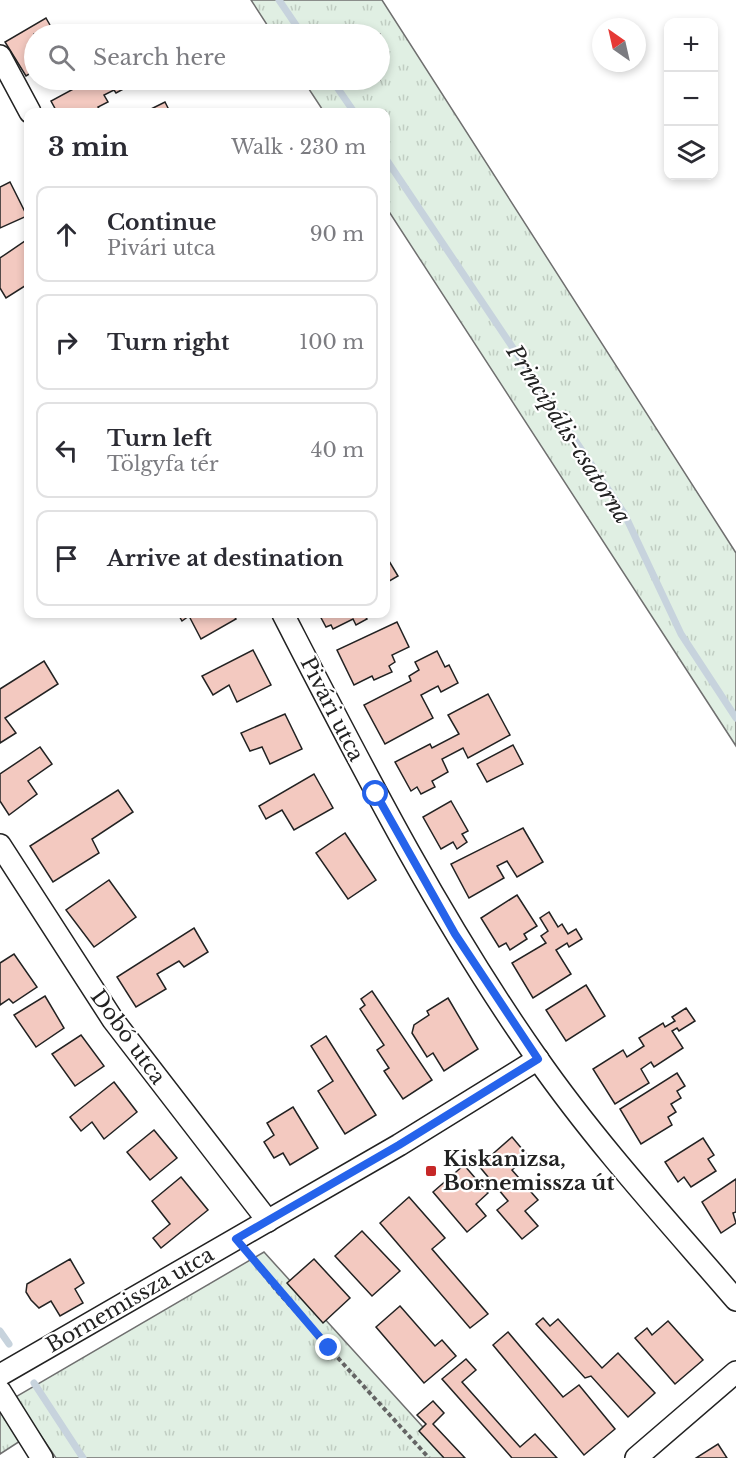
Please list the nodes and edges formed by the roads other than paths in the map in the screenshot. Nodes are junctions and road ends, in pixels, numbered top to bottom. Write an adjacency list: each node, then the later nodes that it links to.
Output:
1 (0, 56): 2 (street)
2 (28, 108)
3 (285, 618): 5 (street, Pivári utca)
4 (0, 845): 6 (street, Dobó utca)
5 (538, 1059): 6 (street, Bornemissza utca); 7 (street, Pivári utca)
6 (268, 1221): 9 (street, Bornemissza utca)
7 (736, 1300)
8 (736, 1372): 12 (street)
9 (0, 1375)
10 (0, 1391): 11 (street)
11 (42, 1458)
12 (636, 1458)

